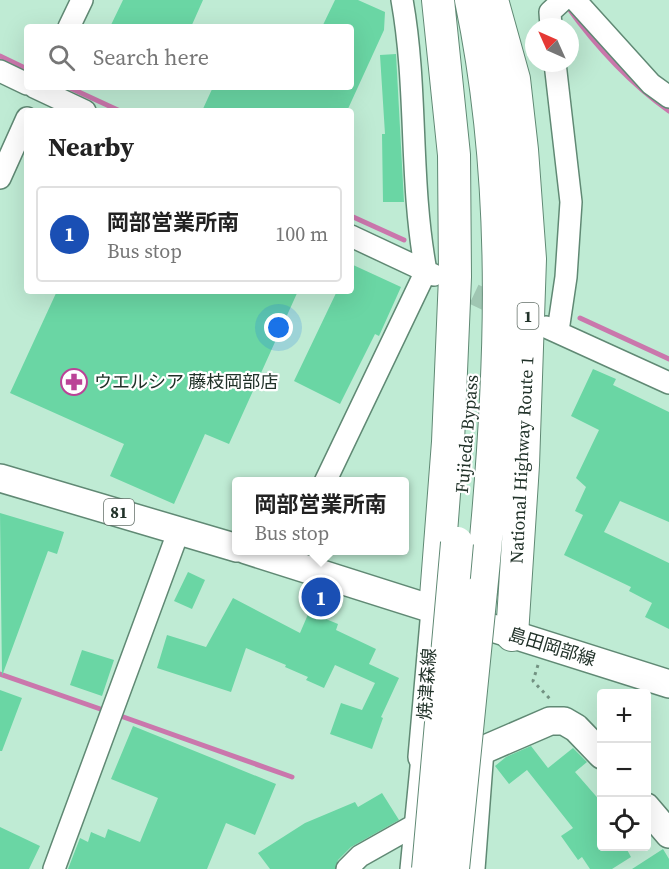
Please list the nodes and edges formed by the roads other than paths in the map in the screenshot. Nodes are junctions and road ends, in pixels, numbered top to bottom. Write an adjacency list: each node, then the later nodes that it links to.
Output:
1 (82, 0): 10 (street)
2 (402, 0): 22 (street)
3 (438, 0): 30 (highway)
4 (446, 0): 42 (highway, Fujieda Bypass, bridge)
5 (471, 0): 43 (highway, Fujieda Bypass / 1, bridge)
6 (492, 0): 31 (highway, National Highway Route 1 / 1)
7 (563, 0): 9 (street)
8 (575, 0): 16 (street)
9 (550, 18)
10 (70, 24)
11 (0, 71): 13 (street)
12 (556, 72): 24 (street)
13 (24, 82)
14 (34, 90): 17 (street)
15 (41, 90): 18 (street)
16 (669, 97)
17 (31, 108)
18 (79, 108)
19 (24, 125): 20 (street)
20 (0, 178)
21 (354, 237): 22 (street)
22 (426, 271): 23 (street); 25 (street)
23 (446, 280)
24 (669, 383)
25 (327, 477)
26 (0, 478): 27 (main road, 81)
27 (179, 530): 28 (main road, 81); 39 (street)
28 (232, 546)
29 (289, 556): 30 (main road)
30 (435, 610): 31 (main road, 島田岡部線); 35 (main road, 焼津森線)
31 (512, 635): 32 (main road, 島田岡部線)
32 (669, 684)
33 (483, 750): 34 (main road); 35 (main road); 44 (street)
34 (597, 750)
35 (422, 757): 37 (street)
36 (651, 813): 38 (main road)
37 (415, 825): 40 (street); 41 (street)
38 (669, 834)
39 (54, 869)
40 (347, 869)
41 (411, 869)
42 (428, 869)
43 (453, 869)
44 (474, 869)

